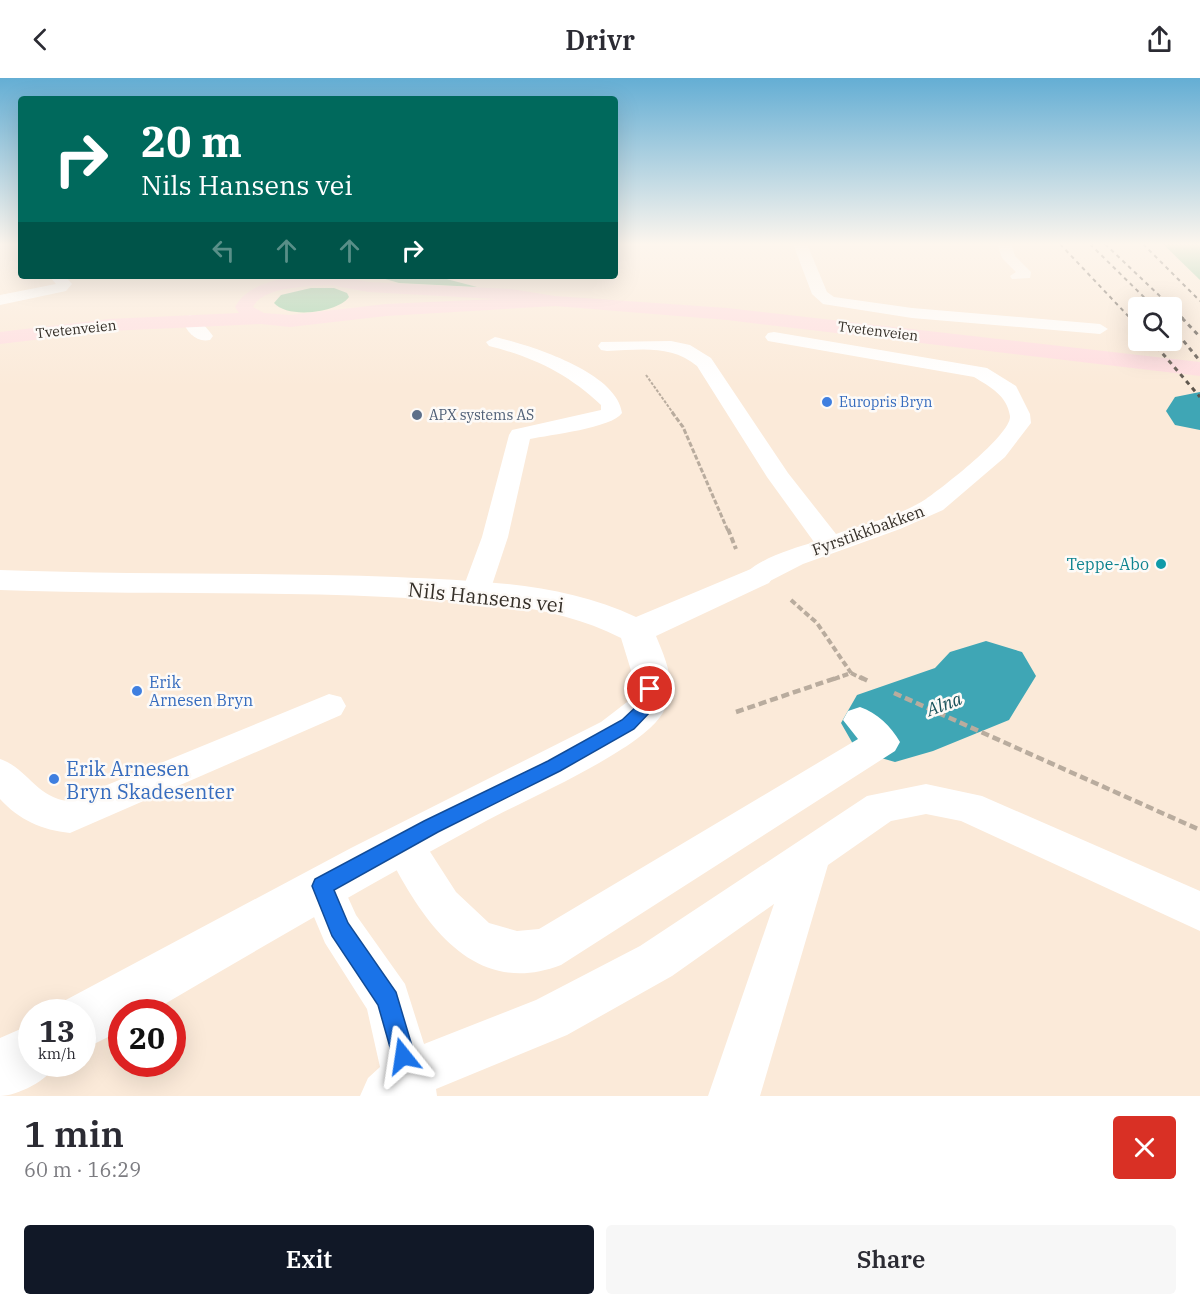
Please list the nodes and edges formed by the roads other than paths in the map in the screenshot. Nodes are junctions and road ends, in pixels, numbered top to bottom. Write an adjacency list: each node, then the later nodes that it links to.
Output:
1 (43, 292): 7 (lane)
2 (258, 292): 6 (main road, Tvetenveien); 11 (main road)
3 (373, 292): 10 (main road, Tvetenveien)
4 (460, 292): 8 (main road, Tvetenveien)
5 (819, 292): 14 (lane)
6 (225, 297)
7 (0, 300)
8 (555, 301): 10 (main road, Tvetenveien); 13 (main road, Tvetenveien)
9 (192, 311): 11 (main road, Tvetenveien); 12 (main road, Tvetenveien); 15 (lane); 16 (main road, Tvetenveien)
10 (340, 316): 11 (main road, Tvetenveien)
11 (261, 318)
12 (0, 326)
13 (770, 328): 19 (main road, Tvetenveien); 20 (lane, Fyrstikkbakken)
14 (1100, 330)
15 (204, 336)
16 (0, 338)
17 (495, 342): 23 (lane)
18 (607, 346): 20 (lane)
19 (1200, 369)
20 (830, 545): 21 (lane, Fyrstikkbakken)
21 (758, 576): 24 (street, Fyrstikkbakken)
22 (2, 583): 23 (street, Nils Hansens vei)
23 (476, 591): 24 (street, Nils Hansens vei)
24 (636, 631): 28 (street)
25 (329, 706): 27 (lane)
26 (860, 720): 28 (lane)
27 (0, 773)
28 (402, 842): 30 (street)
29 (811, 854): 31 (lane); 35 (lane); 36 (lane)
30 (322, 886): 32 (street); 35 (lane)
31 (1200, 911)
32 (96, 1014)
33 (18, 1060): 34 (street)
34 (0, 1070)
35 (402, 1089)
36 (734, 1096)

